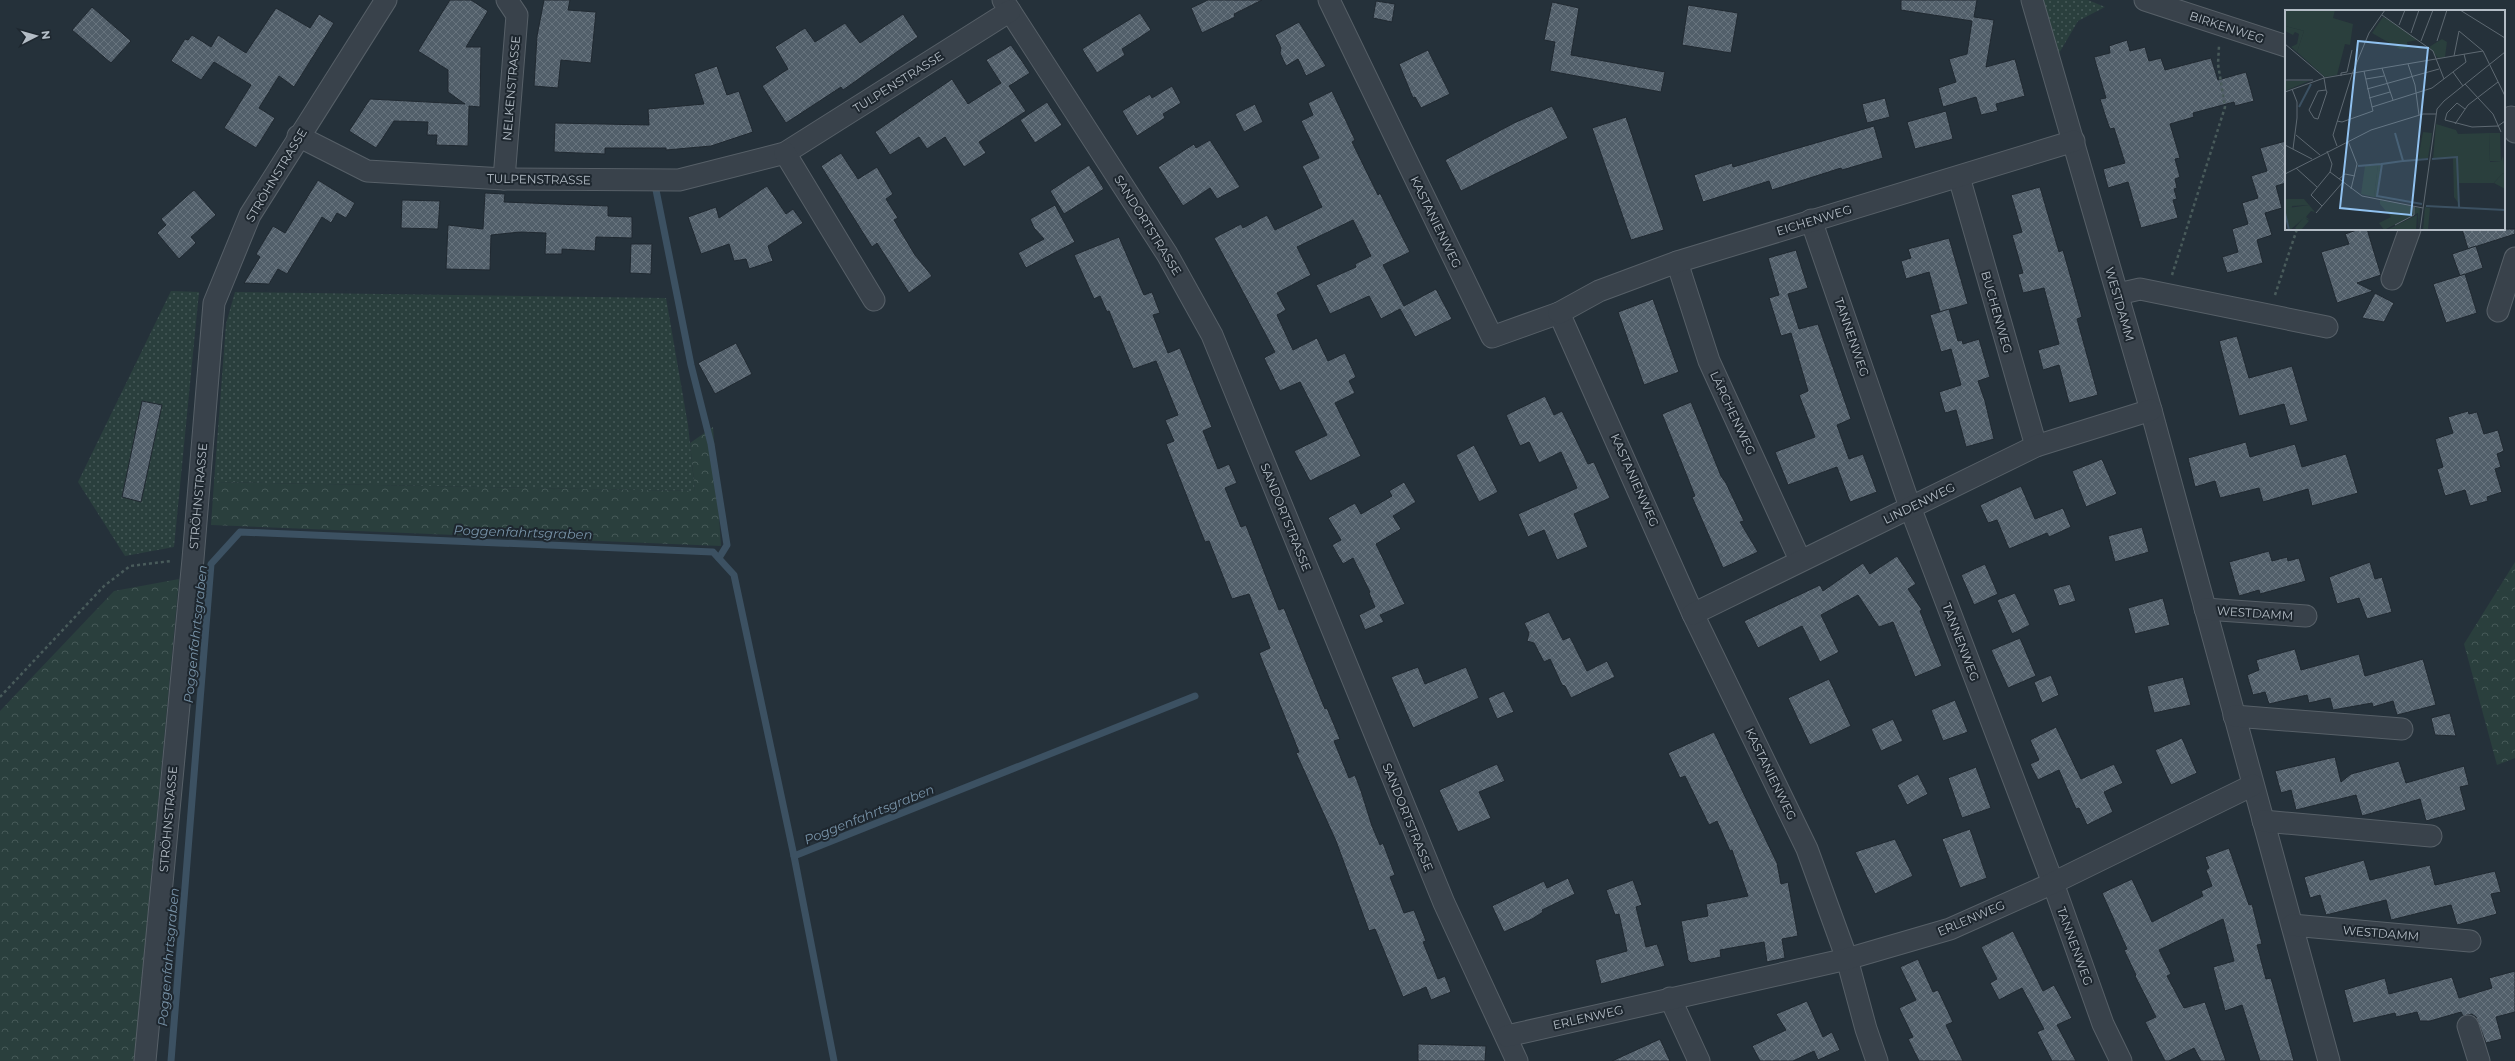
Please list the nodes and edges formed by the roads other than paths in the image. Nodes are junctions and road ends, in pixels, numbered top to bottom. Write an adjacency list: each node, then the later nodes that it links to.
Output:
1 (386, 0): 8 (street, STRÖHNSTRASSE)
2 (507, 0): 12 (street, NELKENSTRASSE)
3 (1329, 0): 21 (street, KASTANIENWEG)
4 (2032, 0): 9 (street, WESTDAMM)
5 (2145, 0): 7 (street, BIRKENWEG)
6 (1007, 6): 10 (street, TULPENSTRASSE); 41 (street, SANDORTSTRASSE)
7 (2285, 46)
8 (298, 136): 12 (street, TULPENSTRASSE); 42 (street, STRÖHNSTRASSE)
9 (2074, 141): 11 (street, EICHENWEG); 18 (street, WESTDAMM)
10 (785, 153): 12 (street, TULPENSTRASSE); 19 (street)
11 (1959, 177): 13 (street, EICHENWEG); 24 (street, BUCHENWEG)
12 (504, 179)
13 (1812, 220): 16 (street, EICHENWEG); 25 (street, TANNENWEG)
14 (2410, 230): 17 (street)
15 (2515, 258): 20 (street)
16 (1677, 262): 21 (street, EICHENWEG); 26 (street, LÄRCHENWEG)
17 (2392, 279)
18 (2118, 294): 22 (street); 23 (street, WESTDAMM)
19 (874, 300)
20 (2498, 311)
21 (1559, 313): 28 (street, KASTANIENWEG)
22 (2327, 327)
23 (2151, 410): 24 (street, LINDENWEG); 27 (street, WESTDAMM)
24 (2036, 446): 25 (street, LINDENWEG)
25 (1910, 507): 26 (street, LINDENWEG); 35 (street, TANNENWEG)
26 (1800, 560): 28 (street, LINDENWEG)
27 (2205, 609): 29 (street, WESTDAMM); 30 (street, WESTDAMM)
28 (1693, 614): 38 (street, KASTANIENWEG)
29 (2306, 616)
30 (2234, 716): 31 (street); 32 (street, WESTDAMM)
31 (2402, 729)
32 (2254, 785): 33 (street, WESTDAMM); 35 (street, ERLENWEG)
33 (2263, 821): 34 (street); 36 (street, WESTDAMM)
34 (2431, 836)
35 (2052, 883): 38 (street, ERLENWEG); 46 (street, TANNENWEG)
36 (2292, 925): 37 (street, WESTDAMM); 47 (street, WESTDAMM)
37 (2470, 941)
38 (1847, 959): 39 (street, ERLENWEG); 45 (street, KASTANIENWEG)
39 (1670, 998): 41 (street, ERLENWEG); 44 (street)
40 (2468, 1026): 48 (street)
41 (1507, 1036): 43 (street, SANDORTSTRASSE)
42 (145, 1061)
43 (1517, 1061)
44 (1699, 1061)
45 (1877, 1061)
46 (2121, 1061)
47 (2329, 1061)
48 (2480, 1061)

